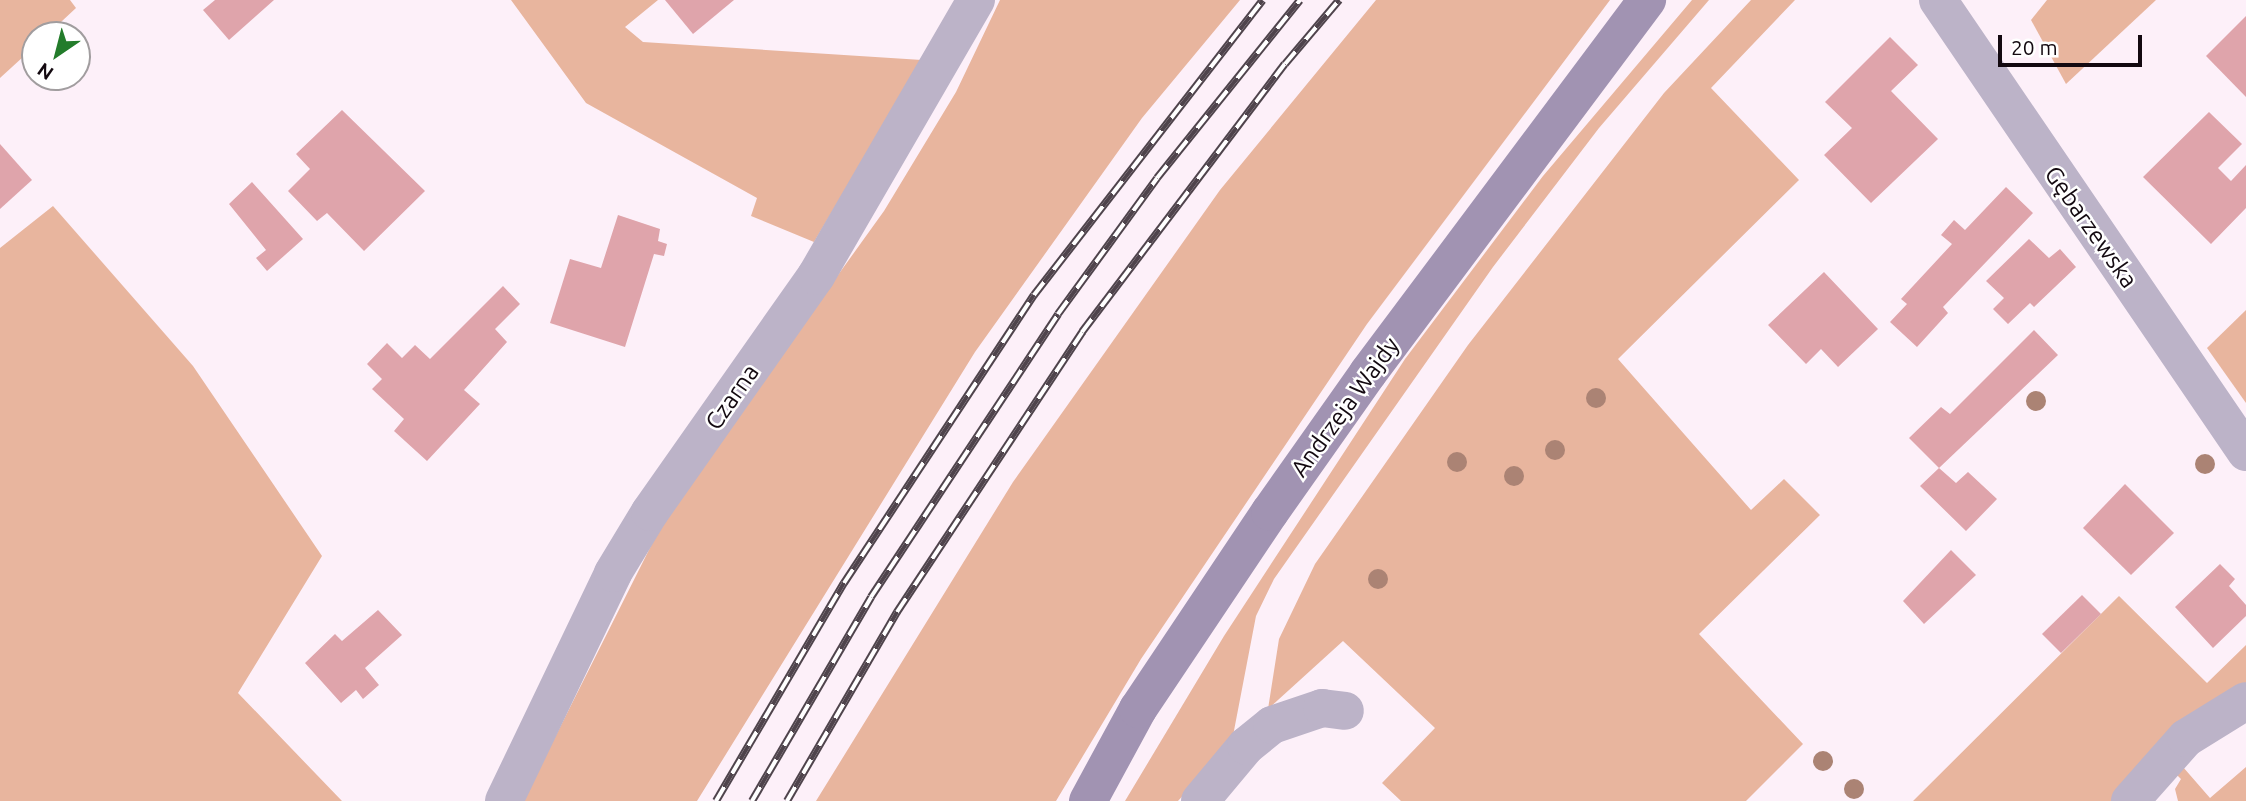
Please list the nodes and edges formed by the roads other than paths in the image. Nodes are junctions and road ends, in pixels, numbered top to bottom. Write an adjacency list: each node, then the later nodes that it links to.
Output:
1 (976, 0): 9 (street, Czarna)
2 (1656, 0): 4 (main road, Andrzeja Wajdy)
3 (1938, 0): 5 (street, Gębarzewska)
4 (1637, 15): 10 (main road, Andrzeja Wajdy)
5 (2246, 452)
6 (2246, 701): 8 (street)
7 (1345, 712): 11 (street)
8 (2131, 800)
9 (504, 801)
10 (1088, 801)
11 (1200, 801)

